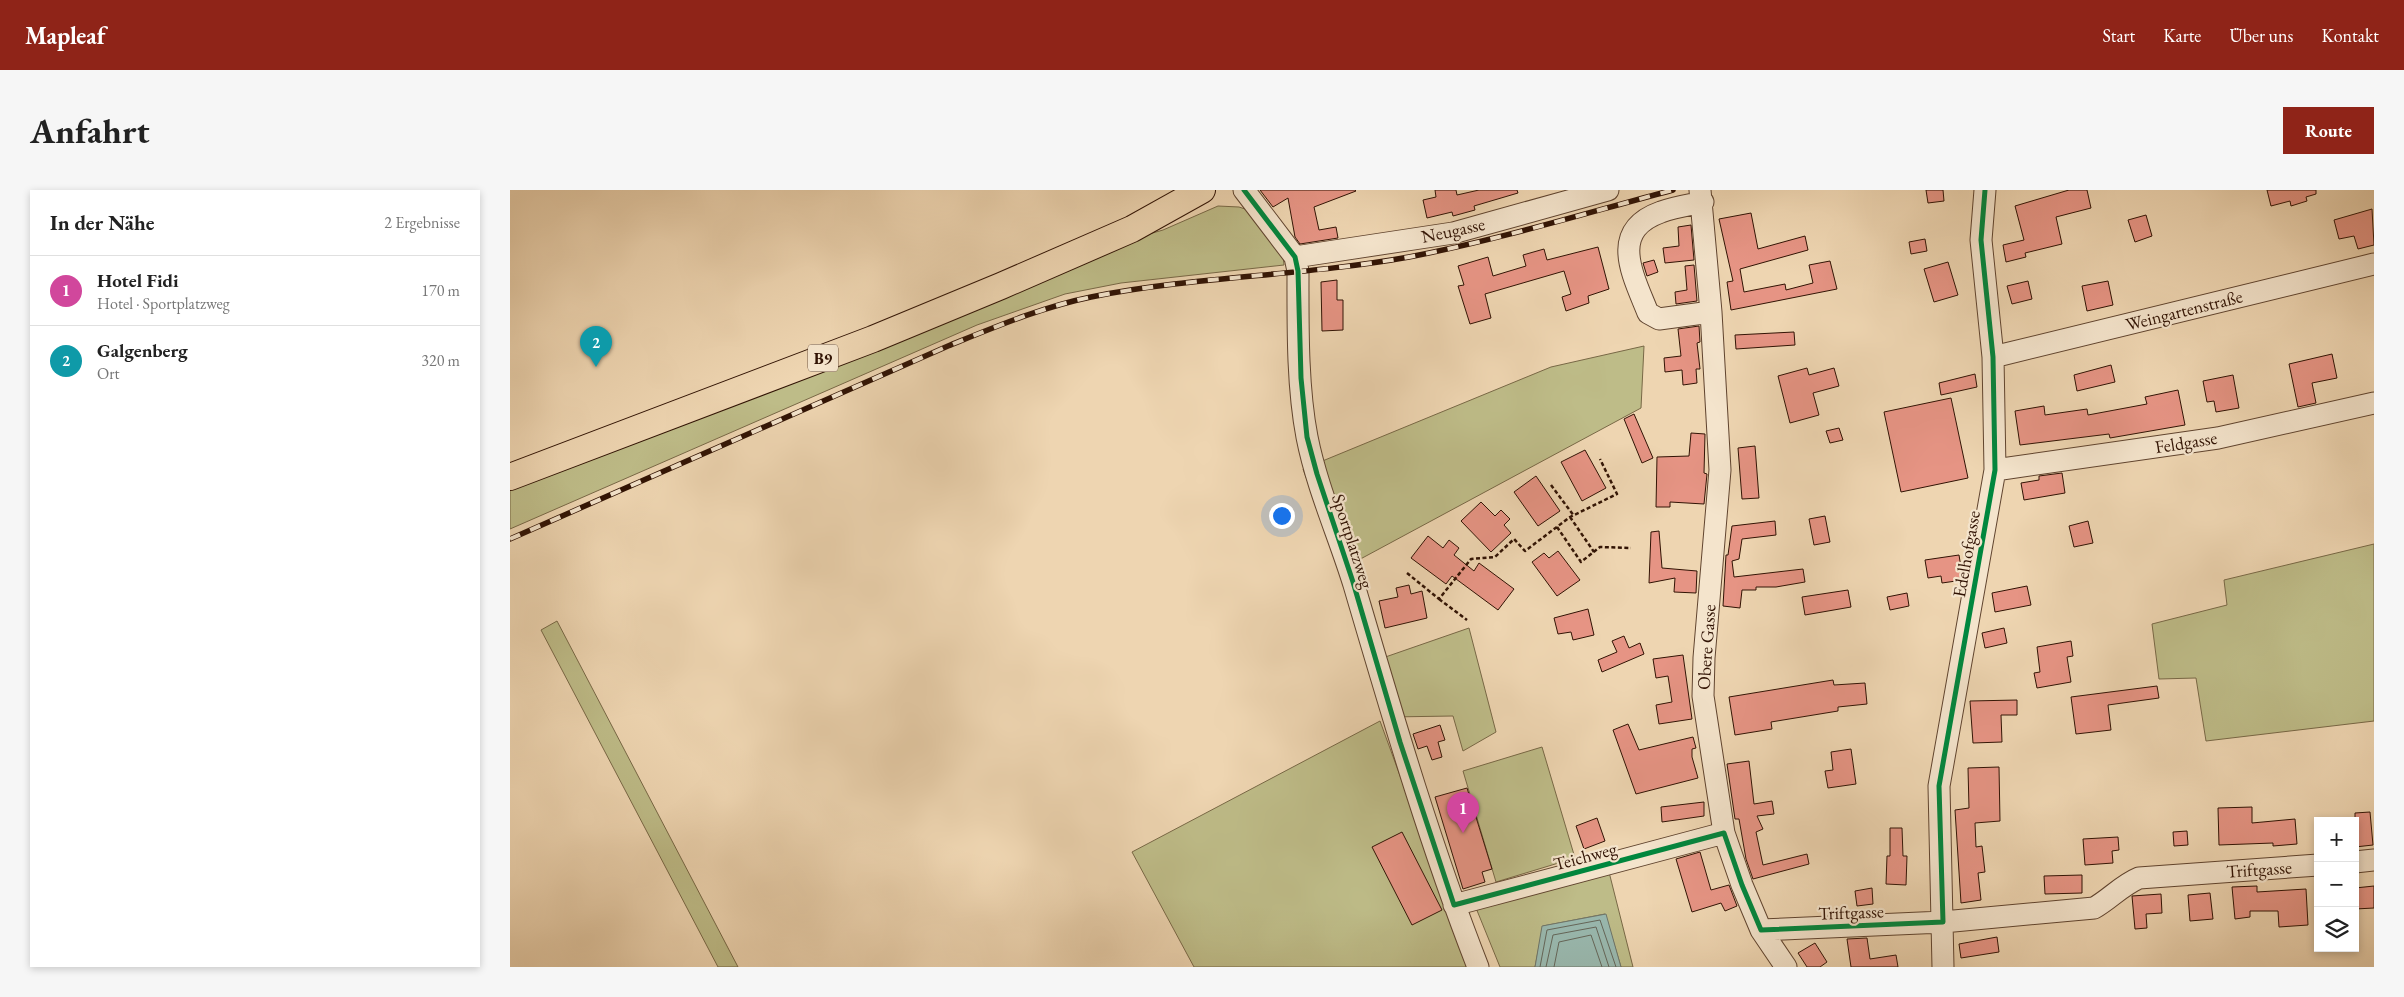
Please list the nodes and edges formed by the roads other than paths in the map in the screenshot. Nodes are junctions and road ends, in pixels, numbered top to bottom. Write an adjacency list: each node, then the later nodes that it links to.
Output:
1 (1202, 190): 12 (main road, B9)
2 (1244, 190): 6 (street, Sportplatzweg)
3 (1608, 190): 6 (street, Neugasse)
4 (1985, 190): 9 (street, Edelhofgasse)
5 (1702, 196): 8 (street, Obere Gasse); 8 (street, Obere Gasse)
6 (1295, 257): 17 (street, Sportplatzweg)
7 (2374, 264): 9 (street, Weingartenstraße)
8 (1711, 312): 13 (street, Obere Gasse)
9 (1993, 357): 11 (street, Edelhofgasse)
10 (2374, 403): 11 (street, Feldgasse)
11 (1995, 470): 18 (street, Edelhofgasse)
12 (510, 477)
13 (1724, 833): 17 (street, Teichweg); 19 (street, Obere Gasse)
14 (2374, 860): 15 (street)
15 (2359, 862)
16 (2314, 865): 18 (street, Triftgasse)
17 (1454, 905): 20 (street, Sportplatzweg)
18 (1943, 922): 19 (street, Triftgasse); 22 (street, Edelhofgasse)
19 (1761, 930): 21 (street, Obere Gasse)
20 (1478, 967)
21 (1786, 967)
22 (1943, 967)

